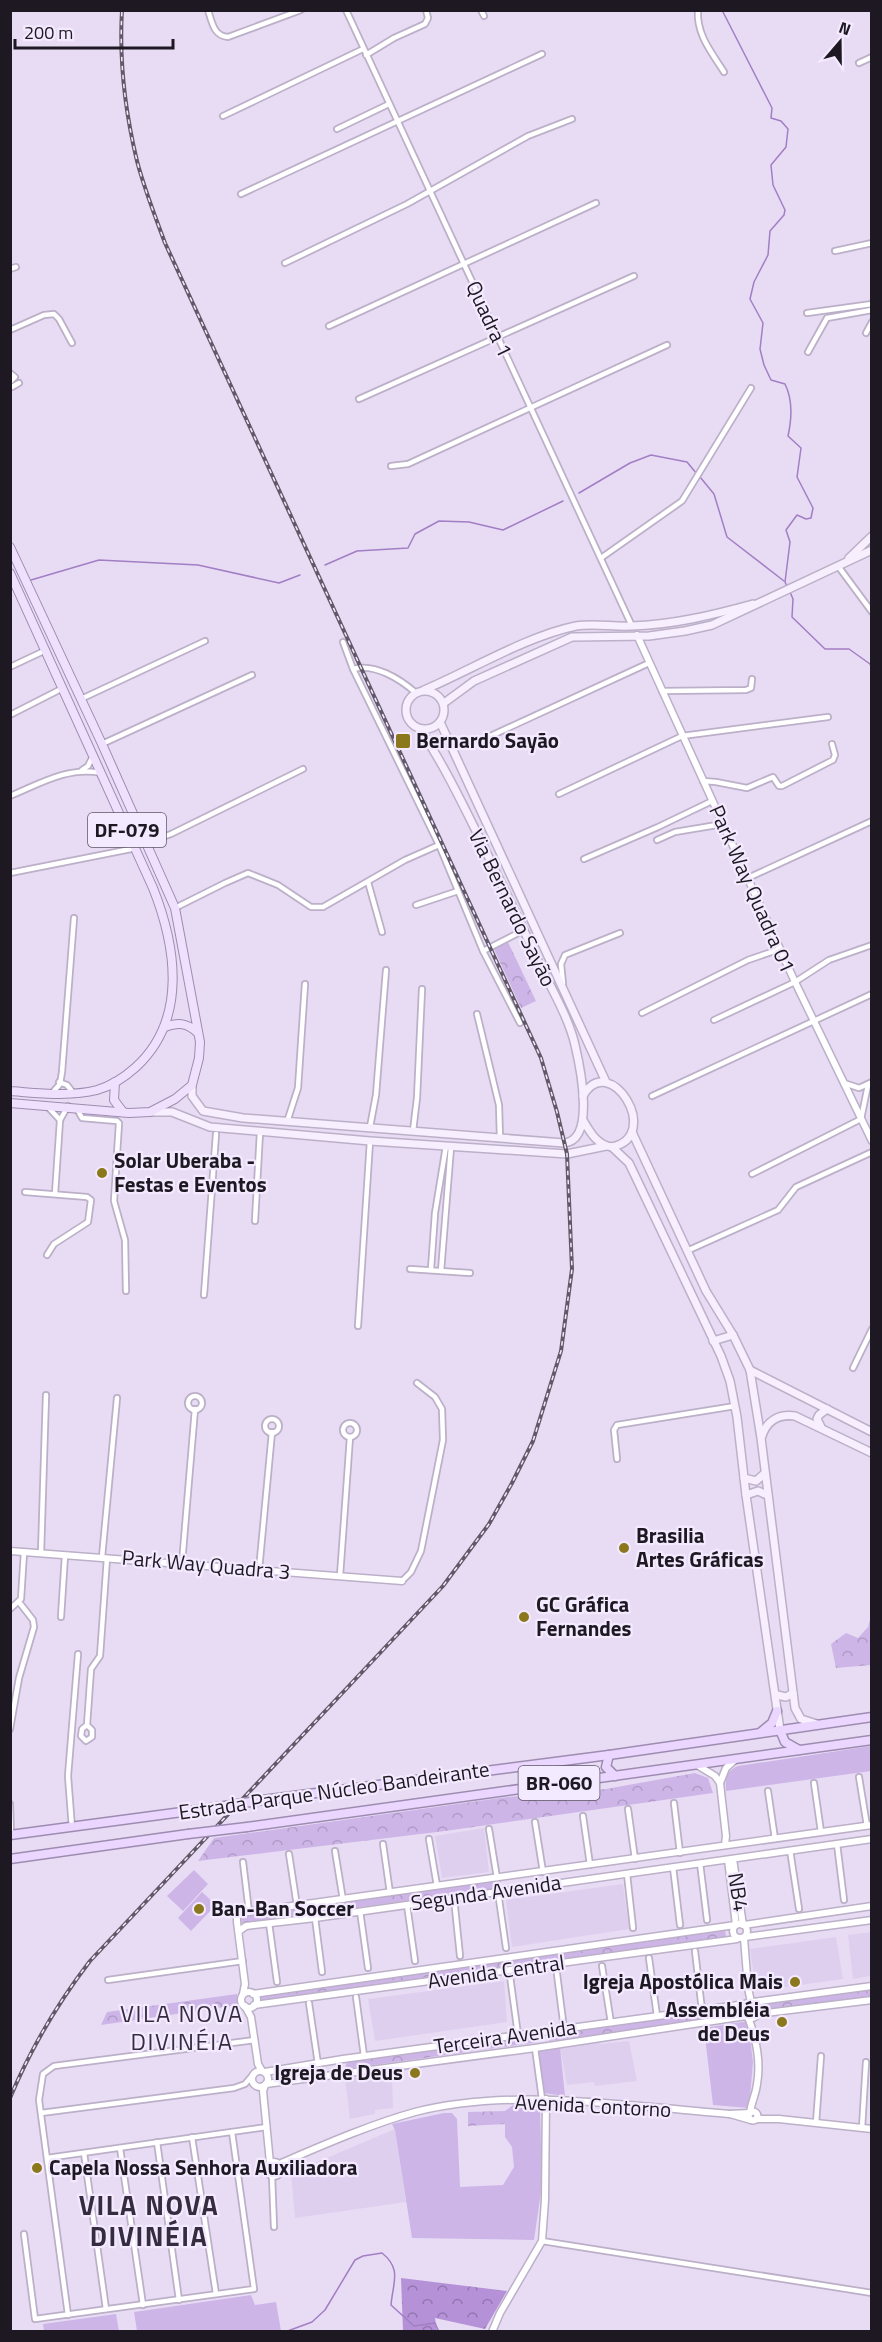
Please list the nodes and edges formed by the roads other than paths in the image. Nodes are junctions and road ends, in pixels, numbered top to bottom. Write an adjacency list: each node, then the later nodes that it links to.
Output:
1 (208, 10): 2 (street)
2 (301, 10)
3 (346, 10): 8 (street, Quadra 1)
4 (426, 10): 10 (street)
5 (481, 10): 7 (street)
6 (698, 10): 13 (street)
7 (484, 16)
8 (363, 50): 10 (street, Quadra 1); 15 (street)
9 (542, 54): 17 (street)
10 (366, 55): 14 (street, Quadra 1)
11 (872, 57): 12 (street)
12 (859, 63)
13 (724, 72)
14 (389, 104): 17 (street, Quadra 1); 18 (street)
15 (223, 116)
16 (572, 119): 19 (street)
17 (397, 122): 19 (street, Quadra 1); 20 (street)
18 (337, 129)
19 (431, 191): 24 (street); 25 (street, Quadra 1)
20 (241, 194)
21 (596, 203): 25 (street)
22 (872, 243): 23 (street)
23 (835, 251)
24 (285, 263)
25 (464, 265): 31 (street); 34 (street, Quadra 1)
26 (634, 276): 34 (street)
27 (872, 304): 29 (street)
28 (872, 310): 37 (street)
29 (807, 313)
30 (872, 322): 33 (street)
31 (329, 326)
32 (10, 330): 35 (street)
33 (866, 333)
34 (497, 339): 42 (street); 43 (street, Quadra 1)
35 (72, 343)
36 (667, 345): 43 (street)
37 (808, 352)
38 (10, 373): 40 (street)
39 (19, 383): 40 (street)
40 (10, 384)
41 (751, 388): 48 (street)
42 (359, 399)
43 (531, 407): 44 (street); 48 (street, Quadra 1)
44 (391, 466)
45 (872, 536): 49 (main road)
46 (10, 547): 64 (main road, DF-079)
47 (872, 550): 49 (main road)
48 (601, 558): 53 (street, Quadra 1)
49 (842, 564): 51 (main road); 52 (street)
50 (10, 573): 57 (main road, DF-079)
51 (767, 600): 53 (main road); 54 (main road)
52 (872, 612)
53 (632, 626): 66 (main road)
54 (637, 635): 58 (street, Park Way Quadra 01); 71 (main road)
55 (205, 641): 69 (street)
56 (343, 642): 60 (street)
57 (46, 650): 59 (street); 61 (main road, DF-079)
58 (650, 663): 67 (street, Park Way Quadra 01); 78 (street)
59 (10, 667)
60 (353, 669): 68 (street); 93 (street)
61 (57, 674): 64 (main road); 65 (main road, DF-079)
62 (252, 675): 79 (street)
63 (752, 679): 67 (street)
64 (73, 683): 69 (main road, DF-079)
65 (63, 688): 70 (main road, DF-079); 73 (street)
66 (424, 690): 68 (main road); 71 (main road)
67 (662, 691): 77 (street, Park Way Quadra 01)
68 (416, 693): 76 (main road)
69 (81, 699): 72 (main road, DF-079)
70 (70, 702): 72 (main road); 81 (main road, DF-079)
71 (444, 703): 75 (main road)
72 (88, 714): 79 (main road, DF-079)
73 (10, 715)
74 (828, 717): 77 (street)
75 (440, 722): 76 (main road); 113 (main road)
76 (420, 729): 103 (main road, Via Bernardo Sayão)
77 (682, 736): 85 (street, Park Way Quadra 01); 86 (street)
78 (484, 739)
79 (102, 744): 92 (main road, DF-079)
80 (832, 744): 85 (street)
81 (93, 755): 83 (street); 84 (main road, DF-079)
82 (303, 769): 92 (street)
83 (77, 773): 84 (street); 87 (street)
84 (101, 774): 94 (main road, DF-079)
85 (703, 781): 88 (street, Park Way Quadra 01)
86 (559, 794)
87 (10, 796)
88 (712, 801): 90 (street, Park Way Quadra 01); 95 (street)
89 (872, 821): 97 (street)
90 (723, 824): 91 (street); 97 (street, Park Way Quadra 01)
91 (657, 840)
92 (146, 843): 101 (main road, DF-079)
93 (439, 845): 98 (street); 99 (street)
94 (136, 848): 96 (street); 120 (main road, DF-079)
95 (584, 859)
96 (10, 873)
97 (748, 878): 107 (street, Park Way Quadra 01)
98 (368, 882): 101 (street); 104 (street)
99 (458, 891): 100 (street); 108 (street)
100 (416, 905)
101 (175, 908): 121 (main road, DF-079)
102 (74, 918): 122 (street)
103 (524, 930): 108 (street); 131 (main road, Via Bernardo Sayão)
104 (382, 932)
105 (620, 933): 113 (street)
106 (872, 945): 110 (street)
107 (780, 949): 110 (street, Park Way Quadra 01); 115 (street)
108 (483, 951): 119 (street)
109 (386, 970): 142 (street)
110 (795, 982): 117 (street); 118 (street, Park Way Quadra 01)
111 (305, 984): 141 (street)
112 (422, 989): 144 (street)
113 (564, 990): 124 (main road)
114 (872, 993): 118 (street)
115 (642, 1013)
116 (477, 1014): 147 (street)
117 (714, 1020)
118 (814, 1020): 125 (street, Park Way Quadra 01); 132 (street)
119 (520, 1023)
120 (165, 1027): 121 (main road); 123 (main road, DF-079)
121 (198, 1033): 127 (main road, DF-079)
122 (59, 1082): 129 (street); 130 (street)
123 (115, 1082): 130 (main road, DF-079); 136 (main road)
124 (606, 1082): 131 (main road); 146 (main road)
125 (844, 1083): 126 (street); 139 (street, Park Way Quadra 01)
126 (870, 1084): 139 (street)
127 (192, 1085): 137 (main road); 141 (main road)
128 (10, 1090): 129 (main road, DF-079)
129 (53, 1092): 130 (main road, DF-079)
130 (74, 1094)
131 (583, 1096): 138 (main road)
132 (652, 1096)
133 (10, 1103): 134 (main road)
134 (45, 1104): 135 (main road); 140 (street)
135 (72, 1107): 136 (main road); 140 (street); 169 (street)
136 (123, 1112): 137 (main road)
137 (150, 1112): 143 (main road)
138 (583, 1119): 147 (main road); 151 (main road)
139 (861, 1119): 149 (street, Park Way Quadra 01); 154 (street)
140 (60, 1120): 157 (street)
141 (287, 1122): 142 (main road)
142 (370, 1127): 144 (main road)
143 (217, 1130): 145 (main road); 170 (street)
144 (413, 1131): 147 (main road)
145 (260, 1132): 148 (main road); 160 (street)
146 (632, 1132): 151 (main road); 161 (main road)
147 (500, 1139)
148 (370, 1141): 150 (main road); 171 (street)
149 (872, 1141)
150 (449, 1146): 151 (main road); 153 (street); 155 (street)
151 (609, 1147): 174 (main road)
152 (872, 1152): 161 (street)
153 (441, 1174): 155 (street); 158 (street)
154 (752, 1174)
155 (449, 1175): 159 (street)
156 (26, 1192): 157 (street)
157 (55, 1194): 162 (street)
158 (435, 1213): 159 (street); 163 (street)
159 (447, 1214): 164 (street)
160 (255, 1221)
161 (689, 1251): 173 (main road)
162 (47, 1255)
163 (432, 1260): 164 (street); 166 (street)
164 (442, 1261): 167 (street)
165 (410, 1269): 166 (street)
166 (431, 1269): 167 (street)
167 (441, 1271): 168 (street)
168 (470, 1273)
169 (126, 1291)
170 (204, 1294)
171 (358, 1326)
172 (872, 1329): 175 (street)
173 (733, 1335): 174 (main road); 176 (main road)
174 (712, 1341): 180 (main road)
175 (853, 1368)
176 (750, 1370): 182 (main road); 187 (main road)
177 (417, 1383): 202 (street)
178 (46, 1395): 196 (street)
179 (117, 1398): 198 (street)
180 (735, 1406): 189 (street); 191 (main road)
181 (195, 1409): 199 (street)
182 (827, 1409): 183 (main road); 185 (main road)
183 (821, 1427): 187 (main road); 188 (main road)
184 (272, 1432): 200 (street)
185 (872, 1432)
186 (350, 1437): 201 (street)
187 (761, 1438): 190 (main road)
188 (872, 1453)
189 (616, 1459)
190 (764, 1474): 191 (main road); 193 (main road)
191 (744, 1478): 192 (main road)
192 (746, 1495): 193 (main road); 208 (main road)
193 (767, 1495): 207 (main road)
194 (10, 1551): 195 (street, Park Way Quadra 3)
195 (24, 1552): 196 (street, Park Way Quadra 3); 203 (street)
196 (42, 1553): 197 (street, Park Way Quadra 3)
197 (64, 1555): 198 (street, Park Way Quadra 3); 205 (street)
198 (105, 1557): 199 (street, Park Way Quadra 3); 211 (street)
199 (182, 1563): 200 (street, Park Way Quadra 3)
200 (259, 1570): 201 (street, Park Way Quadra 3)
201 (340, 1576): 202 (street, Park Way Quadra 3)
202 (402, 1581)
203 (19, 1602): 204 (street); 213 (street)
204 (10, 1609)
205 (61, 1617)
206 (78, 1654): 232 (street)
207 (794, 1692): 208 (main road); 212 (main road)
208 (777, 1695): 209 (main road)
209 (777, 1711): 214 (main road); 215 (highway)
210 (872, 1717): 212 (highway, Estrada Parque Núcleo Bandeirante / BR-060)
211 (87, 1725)
212 (820, 1725): 214 (highway, Estrada Parque Núcleo Bandeirante / BR-060)
213 (10, 1729)
214 (780, 1730): 215 (highway, Estrada Parque Núcleo Bandeirante / BR-060); 217 (highway)
215 (759, 1733): 218 (highway, Estrada Parque Núcleo Bandeirante / BR-060)
216 (872, 1740): 217 (highway, Estrada Parque Núcleo Bandeirante / BR-060)
217 (799, 1750): 219 (highway, Estrada Parque Núcleo Bandeirante / BR-060)
218 (609, 1755): 221 (highway); 232 (highway, Estrada Parque Núcleo Bandeirante / BR-060, bridge)
219 (736, 1759): 220 (highway, Estrada Parque Núcleo Bandeirante / BR-060); 223 (street)
220 (696, 1764): 221 (highway, Estrada Parque Núcleo Bandeirante / BR-060); 223 (street)
221 (615, 1776): 246 (highway, Estrada Parque Núcleo Bandeirante / BR-060, bridge)
222 (860, 1777): 231 (street)
223 (720, 1783): 241 (street, NB4)
224 (814, 1783): 234 (street)
225 (768, 1791): 237 (street)
226 (674, 1803): 244 (street)
227 (10, 1804): 235 (street)
228 (628, 1809): 247 (street)
229 (583, 1816): 251 (street)
230 (535, 1822): 253 (street)
231 (869, 1825): 234 (street, Segunda Avenida)
232 (72, 1828): 235 (highway, Estrada Parque Núcleo Bandeirante / BR-060)
233 (489, 1829): 256 (street)
234 (821, 1832): 237 (street, Segunda Avenida)
235 (11, 1835)
236 (429, 1839): 257 (street)
237 (775, 1839): 241 (street, Segunda Avenida)
238 (872, 1839): 240 (street, Segunda Avenida)
239 (383, 1844): 262 (street)
240 (837, 1844): 242 (street, Segunda Avenida); 265 (street)
241 (729, 1845): 244 (street, Segunda Avenida); 248 (street); 248 (street)
242 (790, 1850): 248 (street, Segunda Avenida); 269 (street)
243 (335, 1851): 264 (street)
244 (680, 1853): 247 (street, Segunda Avenida)
245 (289, 1854): 267 (street)
246 (10, 1859)
247 (635, 1859): 251 (street, Segunda Avenida)
248 (731, 1859): 250 (street, Segunda Avenida); 278 (street, NB4)
249 (243, 1862): 271 (street)
250 (700, 1863): 252 (street, Segunda Avenida); 274 (street)
251 (590, 1865): 253 (street, Segunda Avenida)
252 (673, 1867): 254 (street, Segunda Avenida); 277 (street)
253 (543, 1872): 255 (street, Segunda Avenida)
254 (627, 1874): 258 (street, Segunda Avenida); 280 (street)
255 (518, 1875): 256 (street, Segunda Avenida); 258 (street)
256 (500, 1877): 257 (street, Segunda Avenida); 261 (street)
257 (437, 1886): 259 (street, Segunda Avenida)
258 (520, 1888): 261 (street, Segunda Avenida)
259 (410, 1890): 260 (street, Segunda Avenida); 266 (street)
260 (401, 1891): 262 (street, Segunda Avenida); 266 (street)
261 (501, 1891): 263 (street, Segunda Avenida); 283 (street)
262 (390, 1893): 264 (street, Segunda Avenida)
263 (453, 1898): 266 (street, Segunda Avenida); 286 (street)
264 (343, 1899): 267 (street, Segunda Avenida)
265 (844, 1900)
266 (407, 1905): 270 (street, Segunda Avenida); 289 (street)
267 (297, 1906): 271 (street, Segunda Avenida)
268 (872, 1906): 278 (street, Avenida Central)
269 (799, 1909)
270 (360, 1911): 272 (street, Segunda Avenida); 292 (street)
271 (249, 1912): 273 (street, Segunda Avenida)
272 (315, 1918): 276 (street, Segunda Avenida); 293 (street)
273 (237, 1919): 279 (street); 281 (street)
274 (706, 1920)
275 (872, 1920): 282 (street, Avenida Central)
276 (269, 1923): 279 (street, Segunda Avenida); 297 (street)
277 (680, 1925)
278 (740, 1925): 282 (street); 282 (street); 285 (street, Avenida Central)
279 (246, 1926): 281 (street, Segunda Avenida)
280 (633, 1928)
281 (238, 1931): 288 (street)
282 (741, 1938): 291 (street, Avenida Central); 305 (street, NB4)
283 (506, 1948)
284 (695, 1951): 308 (street)
285 (531, 1953): 291 (street); 300 (street, Avenida Central)
286 (460, 1956)
287 (649, 1958): 309 (street)
288 (243, 1961): 296 (street); 298 (street)
289 (415, 1961)
290 (602, 1966): 313 (street)
291 (532, 1967): 306 (street, Avenida Central)
292 (368, 1968)
293 (322, 1972)
294 (557, 1974): 314 (street)
295 (510, 1976): 316 (street)
296 (108, 1980)
297 (277, 1982)
298 (245, 1984): 300 (street); 301 (street)
299 (872, 1986): 305 (street, Terceira Avenida)
300 (252, 1993): 301 (street); 306 (street)
301 (243, 1994): 307 (street)
302 (356, 1996): 320 (street)
303 (872, 2000): 310 (street)
304 (309, 2003): 325 (street)
305 (749, 2003): 308 (street, Terceira Avenida); 310 (street); 312 (street)
306 (254, 2005): 307 (street); 311 (street)
307 (245, 2006): 311 (street)
308 (702, 2010): 309 (street, Terceira Avenida)
309 (657, 2016): 313 (street, Terceira Avenida)
310 (757, 2016): 312 (street, Terceira Avenida); 317 (street)
311 (251, 2017): 318 (street)
312 (747, 2017): 317 (street); 319 (street, Terceira Avenida)
313 (611, 2023): 314 (street, Terceira Avenida)
314 (564, 2029): 315 (street, Terceira Avenida)
315 (542, 2031): 316 (street, Terceira Avenida); 319 (street)
316 (518, 2035): 320 (street, Terceira Avenida)
317 (754, 2036): 333 (street)
318 (255, 2040): 326 (street); 332 (street)
319 (541, 2046): 327 (street, Terceira Avenida); 331 (street)
320 (364, 2056): 322 (street, Terceira Avenida)
321 (821, 2056): 334 (street)
322 (343, 2059): 323 (street, Terceira Avenida); 327 (street)
323 (329, 2062): 325 (street, Terceira Avenida); 328 (street)
324 (866, 2062): 336 (street)
325 (318, 2064): 326 (street, Terceira Avenida)
326 (258, 2073): 329 (street); 330 (street); 330 (street)
327 (345, 2074): 328 (street, Terceira Avenida)
328 (332, 2076): 330 (street, Terceira Avenida)
329 (245, 2084): 330 (street, Terceira Avenida); 332 (street, Terceira Avenida)
330 (261, 2086): 335 (street)
331 (544, 2099): 333 (street, Avenida Contorno); 344 (street, Avenida Contorno); 348 (street)
332 (41, 2114): 343 (street)
333 (753, 2115): 334 (street, Avenida Contorno)
334 (816, 2123): 336 (street, Avenida Contorno)
335 (267, 2127): 338 (street); 344 (street)
336 (862, 2128): 337 (street, Avenida Contorno)
337 (872, 2129)
338 (232, 2132): 339 (street); 350 (street)
339 (192, 2137): 340 (street); 350 (street)
340 (158, 2142): 341 (street); 351 (street)
341 (120, 2148): 342 (street); 352 (street)
342 (84, 2153): 343 (street); 353 (street)
343 (47, 2158): 354 (street)
344 (275, 2163): 345 (street, Avenida Contorno); 345 (street)
345 (272, 2176): 346 (street)
346 (274, 2227)
347 (24, 2234): 354 (street)
348 (542, 2241): 349 (street); 355 (street)
349 (872, 2293)
350 (216, 2294): 351 (street)
351 (179, 2300): 352 (street)
352 (143, 2305): 353 (street)
353 (106, 2309): 354 (street)
354 (68, 2314)
355 (492, 2331)

